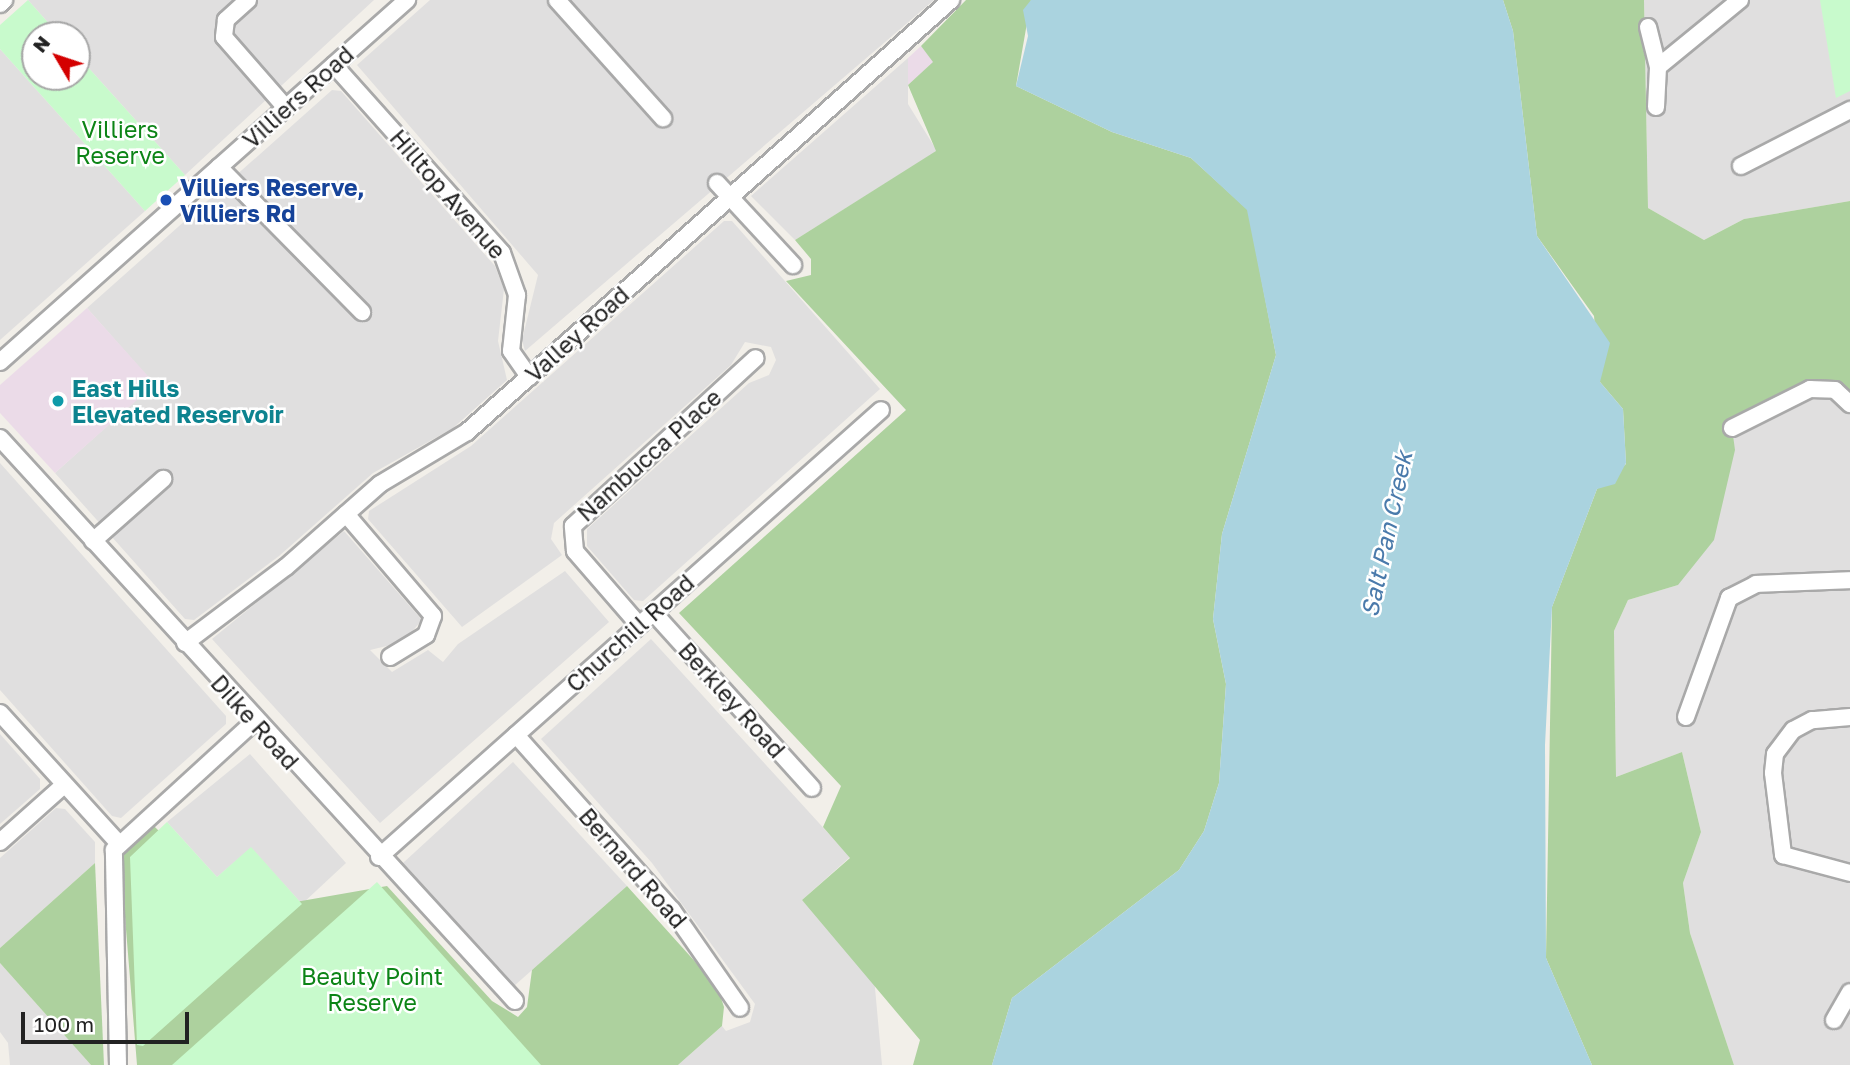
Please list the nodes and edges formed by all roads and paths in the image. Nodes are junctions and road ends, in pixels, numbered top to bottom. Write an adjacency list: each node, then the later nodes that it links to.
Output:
1 (4, 0): 7 (street)
2 (248, 0): 12 (street)
3 (407, 0): 9 (street, Villiers Road)
4 (557, 0): 14 (street)
5 (951, 0): 18 (street, Valley Road)
6 (1740, 0): 10 (street)
7 (0, 4)
8 (1648, 27): 10 (street)
9 (334, 65): 12 (street, Villiers Road); 23 (street, Hilltop Avenue)
10 (1658, 67): 11 (street)
11 (1656, 107)
12 (286, 108): 16 (street, Villiers Road)
13 (1850, 110): 15 (street)
14 (663, 118)
15 (1741, 166)
16 (219, 167): 20 (street); 22 (street, Villiers Road)
17 (717, 183): 18 (street)
18 (731, 198): 19 (street); 23 (street, Valley Road)
19 (793, 265)
20 (362, 312)
21 (756, 358): 33 (street, Nambucca Place)
22 (0, 362)
23 (529, 377): 29 (street, Valley Road)
24 (1850, 404): 26 (street)
25 (881, 410): 32 (street, Churchill Road)
26 (1732, 428)
27 (0, 438): 30 (street, Dilke Road)
28 (163, 479): 30 (street)
29 (346, 514): 34 (street, Valley Road); 35 (street)
30 (93, 541): 34 (street, Dilke Road)
31 (1850, 580): 37 (street)
32 (653, 612): 33 (street, Churchill Road); 42 (street, Berkley Road)
33 (639, 625): 40 (street, Churchill Road)
34 (185, 643): 39 (street, Dilke Road)
35 (390, 657)
36 (0, 713): 41 (street)
37 (1686, 716)
38 (1850, 717): 46 (street)
39 (255, 721): 44 (street); 45 (street, Dilke Road)
40 (516, 736): 45 (street, Churchill Road); 49 (street, Bernard Road)
41 (64, 785): 43 (street); 44 (street)
42 (812, 788)
43 (0, 842)
44 (118, 844): 51 (street)
45 (379, 858): 48 (street, Dilke Road)
46 (1850, 873)
47 (1850, 992): 50 (street)
48 (514, 1001)
49 (740, 1008)
50 (1835, 1020)
51 (118, 1065)

